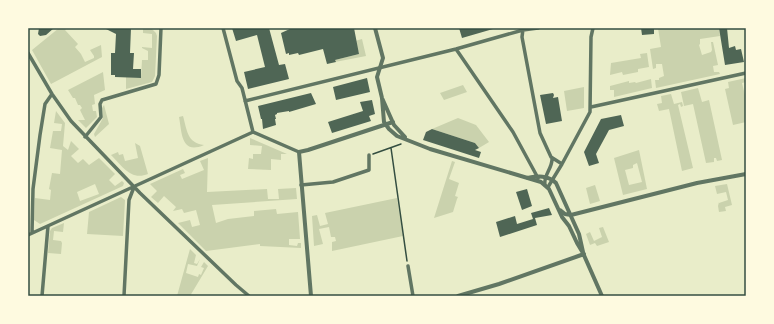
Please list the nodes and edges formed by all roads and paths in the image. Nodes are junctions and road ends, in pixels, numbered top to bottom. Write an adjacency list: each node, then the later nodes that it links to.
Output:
1 (161, 28): 18 (street)
2 (224, 28): 13 (street)
3 (375, 28): 9 (street)
4 (538, 28): 6 (street)
5 (593, 28): 14 (street)
6 (523, 29): 7 (street); 24 (street)
7 (456, 49): 9 (street); 28 (street)
8 (28, 52): 11 (street)
9 (381, 67): 12 (street); 13 (street)
10 (746, 74): 14 (street)
11 (52, 94): 18 (street); 37 (street)
12 (382, 98): 15 (street); 16 (street)
13 (245, 101): 17 (street)
14 (591, 106): 25 (street)
15 (393, 122): 16 (street); 19 (street)
16 (385, 124): 19 (street); 22 (street)
17 (253, 132): 22 (street); 32 (street)
18 (85, 137): 32 (street)
19 (410, 142): 28 (street)
20 (402, 143): 21 (path)
21 (391, 148): 23 (path); 39 (path)
22 (299, 152): 30 (street)
23 (369, 155): 30 (street)
24 (552, 158): 25 (street); 27 (street)
25 (562, 164): 29 (street)
26 (746, 174): 34 (street)
27 (546, 177): 28 (street); 29 (street); 31 (street)
28 (537, 179): 31 (street)
29 (552, 180): 31 (street); 34 (street)
30 (301, 185): 43 (street)
31 (546, 186): 33 (street)
32 (134, 187): 35 (street); 41 (street); 42 (street)
33 (558, 209): 34 (street); 36 (street)
34 (570, 215): 36 (street); 38 (street)
35 (48, 226): 37 (street); 40 (street)
36 (569, 226): 38 (street)
37 (30, 234)
38 (583, 254): 45 (street); 46 (street)
39 (408, 266): 44 (street)
40 (42, 296)
41 (124, 296)
42 (249, 296)
43 (311, 296)
44 (413, 296)
45 (458, 296)
46 (602, 296)

